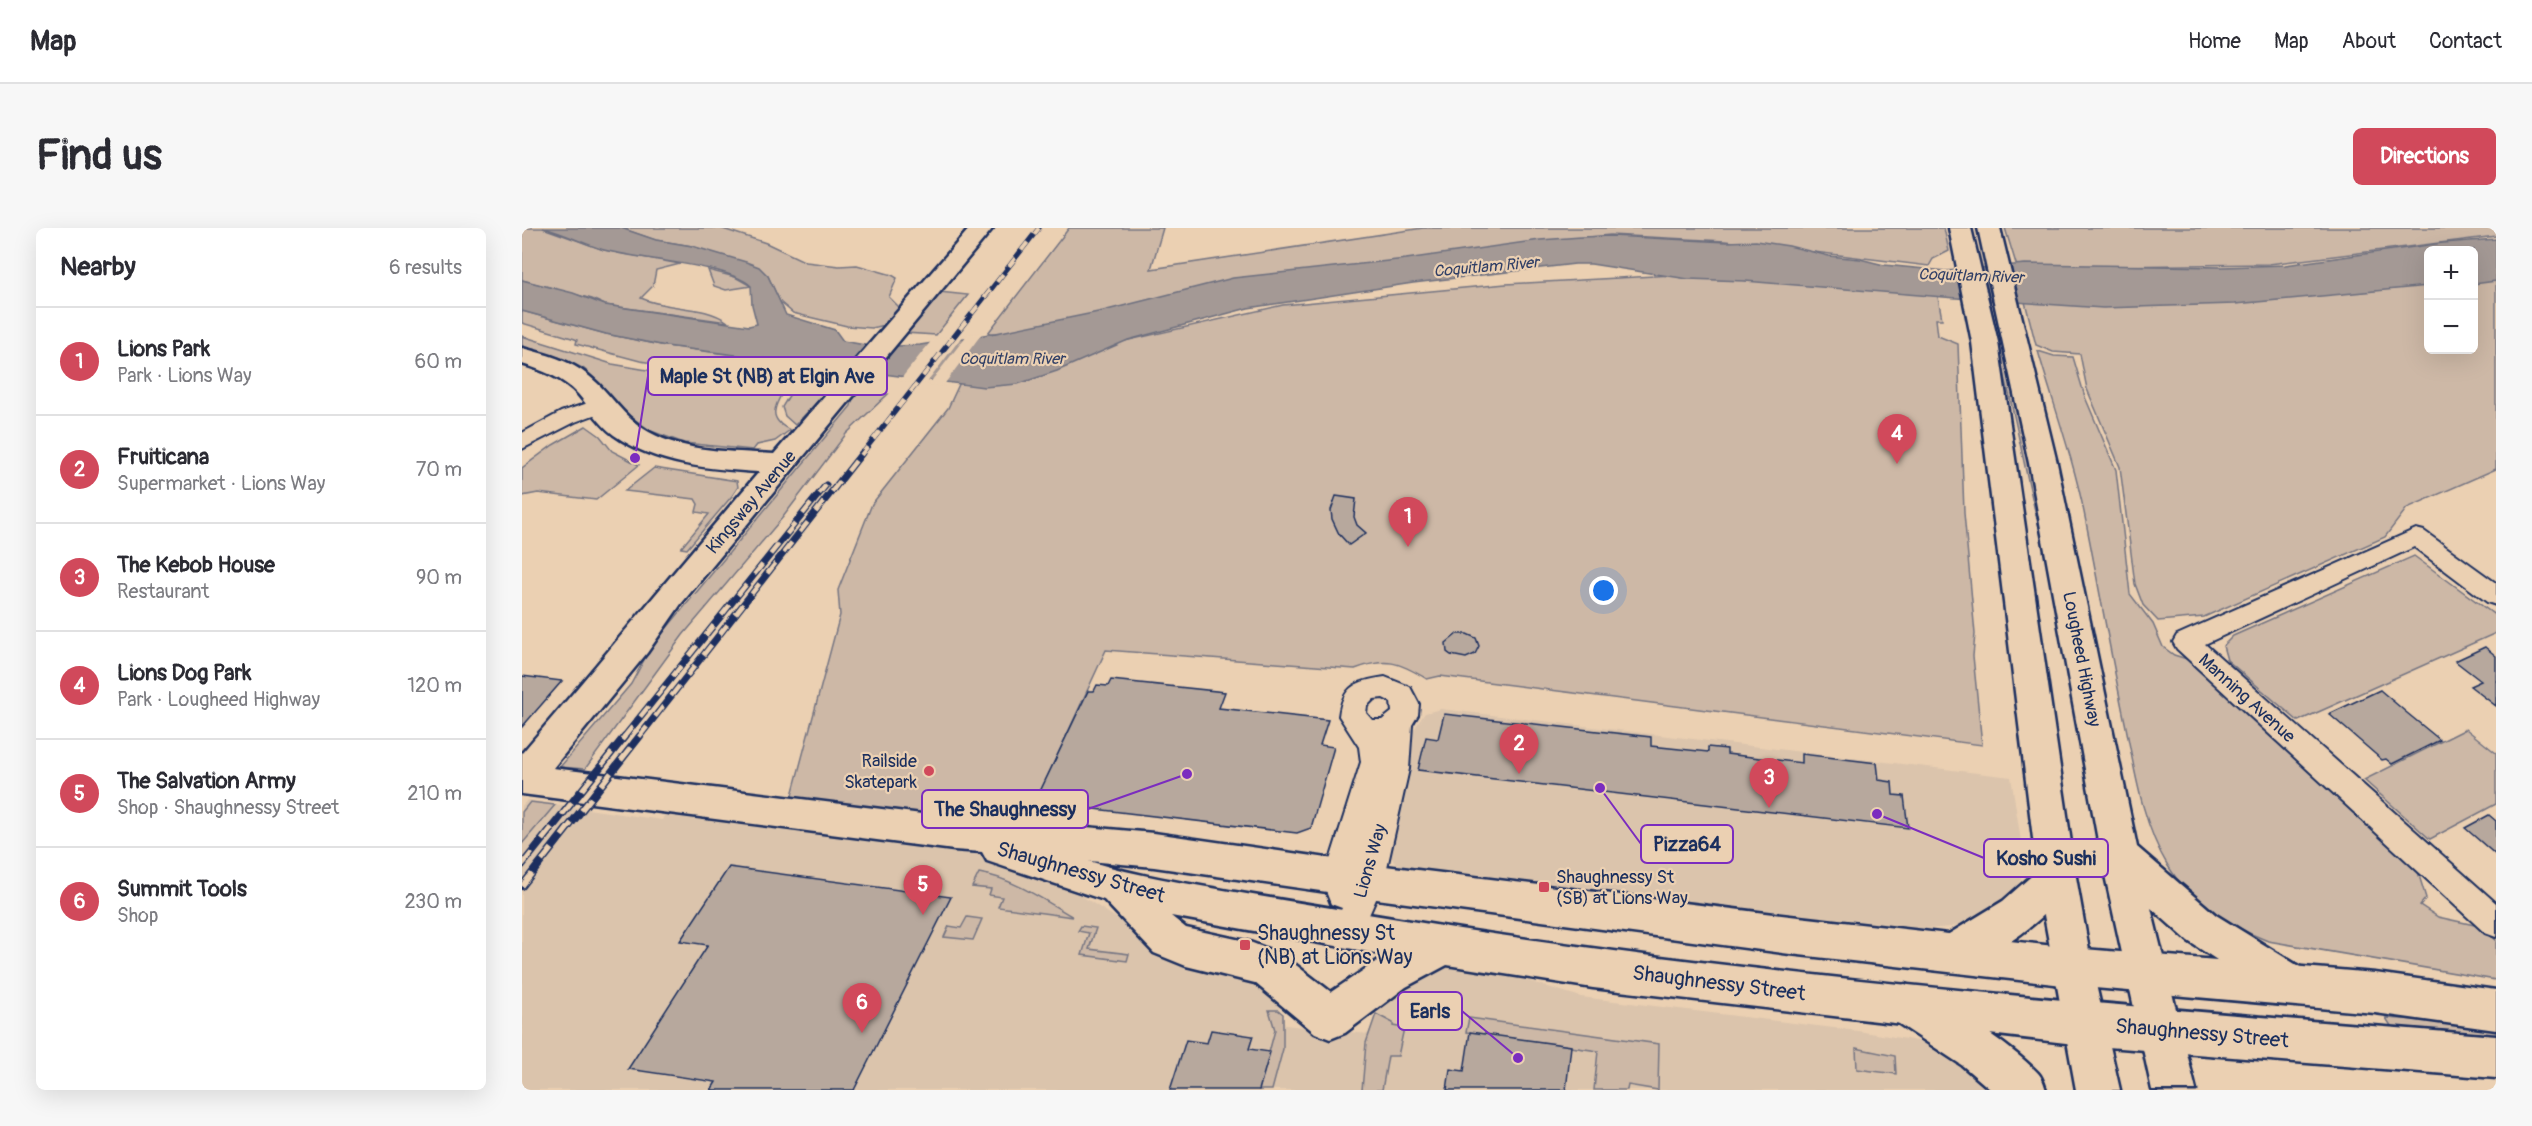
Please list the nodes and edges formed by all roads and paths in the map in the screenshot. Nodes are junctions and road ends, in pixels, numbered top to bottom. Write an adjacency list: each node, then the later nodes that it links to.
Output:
1 (982, 228): 7 (main road, Kingsway Avenue)
2 (1960, 228): 14 (main road)
3 (1989, 228): 13 (main road, Lougheed Highway)
4 (522, 356): 5 (main road)
5 (600, 405): 6 (street); 7 (main road)
6 (522, 442)
7 (783, 464): 11 (main road, Kingsway Avenue)
8 (2496, 596): 17 (street, Manning Avenue)
9 (1399, 724): 10 (street); 10 (street); 15 (street, Lions Way)
10 (1361, 728): 15 (street, Lions Way)
11 (526, 774): 12 (main road, Shaughnessy Street)
12 (954, 834): 15 (main road, Shaughnessy Street); 16 (main road, Shaughnessy Street)
13 (2120, 856): 22 (main road, Lougheed Highway); 23 (main road)
14 (2057, 877): 20 (main road); 21 (main road)
15 (1354, 879): 18 (street, Lions Way); 20 (main road, Shaughnessy Street)
16 (1117, 887): 18 (main road, Shaughnessy Street); 19 (main road)
17 (2496, 923)
18 (1347, 930): 19 (main road, Shaughnessy Street)
19 (1444, 945): 24 (main road, Shaughnessy Street)
20 (1953, 953): 21 (main road, Shaughnessy Street)
21 (2072, 967): 22 (main road, Shaughnessy Street); 26 (main road)
22 (2147, 974): 23 (main road, Shaughnessy Street); 27 (main road, Lougheed Highway)
23 (2290, 984): 25 (main road, Shaughnessy Street)
24 (1905, 1004): 26 (main road, Shaughnessy Street); 29 (main road)
25 (2496, 1010)
26 (2083, 1024): 27 (main road, Shaughnessy Street); 30 (main road)
27 (2159, 1030): 28 (main road, Shaughnessy Street); 31 (main road, Lougheed Highway)
28 (2496, 1057)
29 (2025, 1090)
30 (2098, 1090)
31 (2174, 1090)

